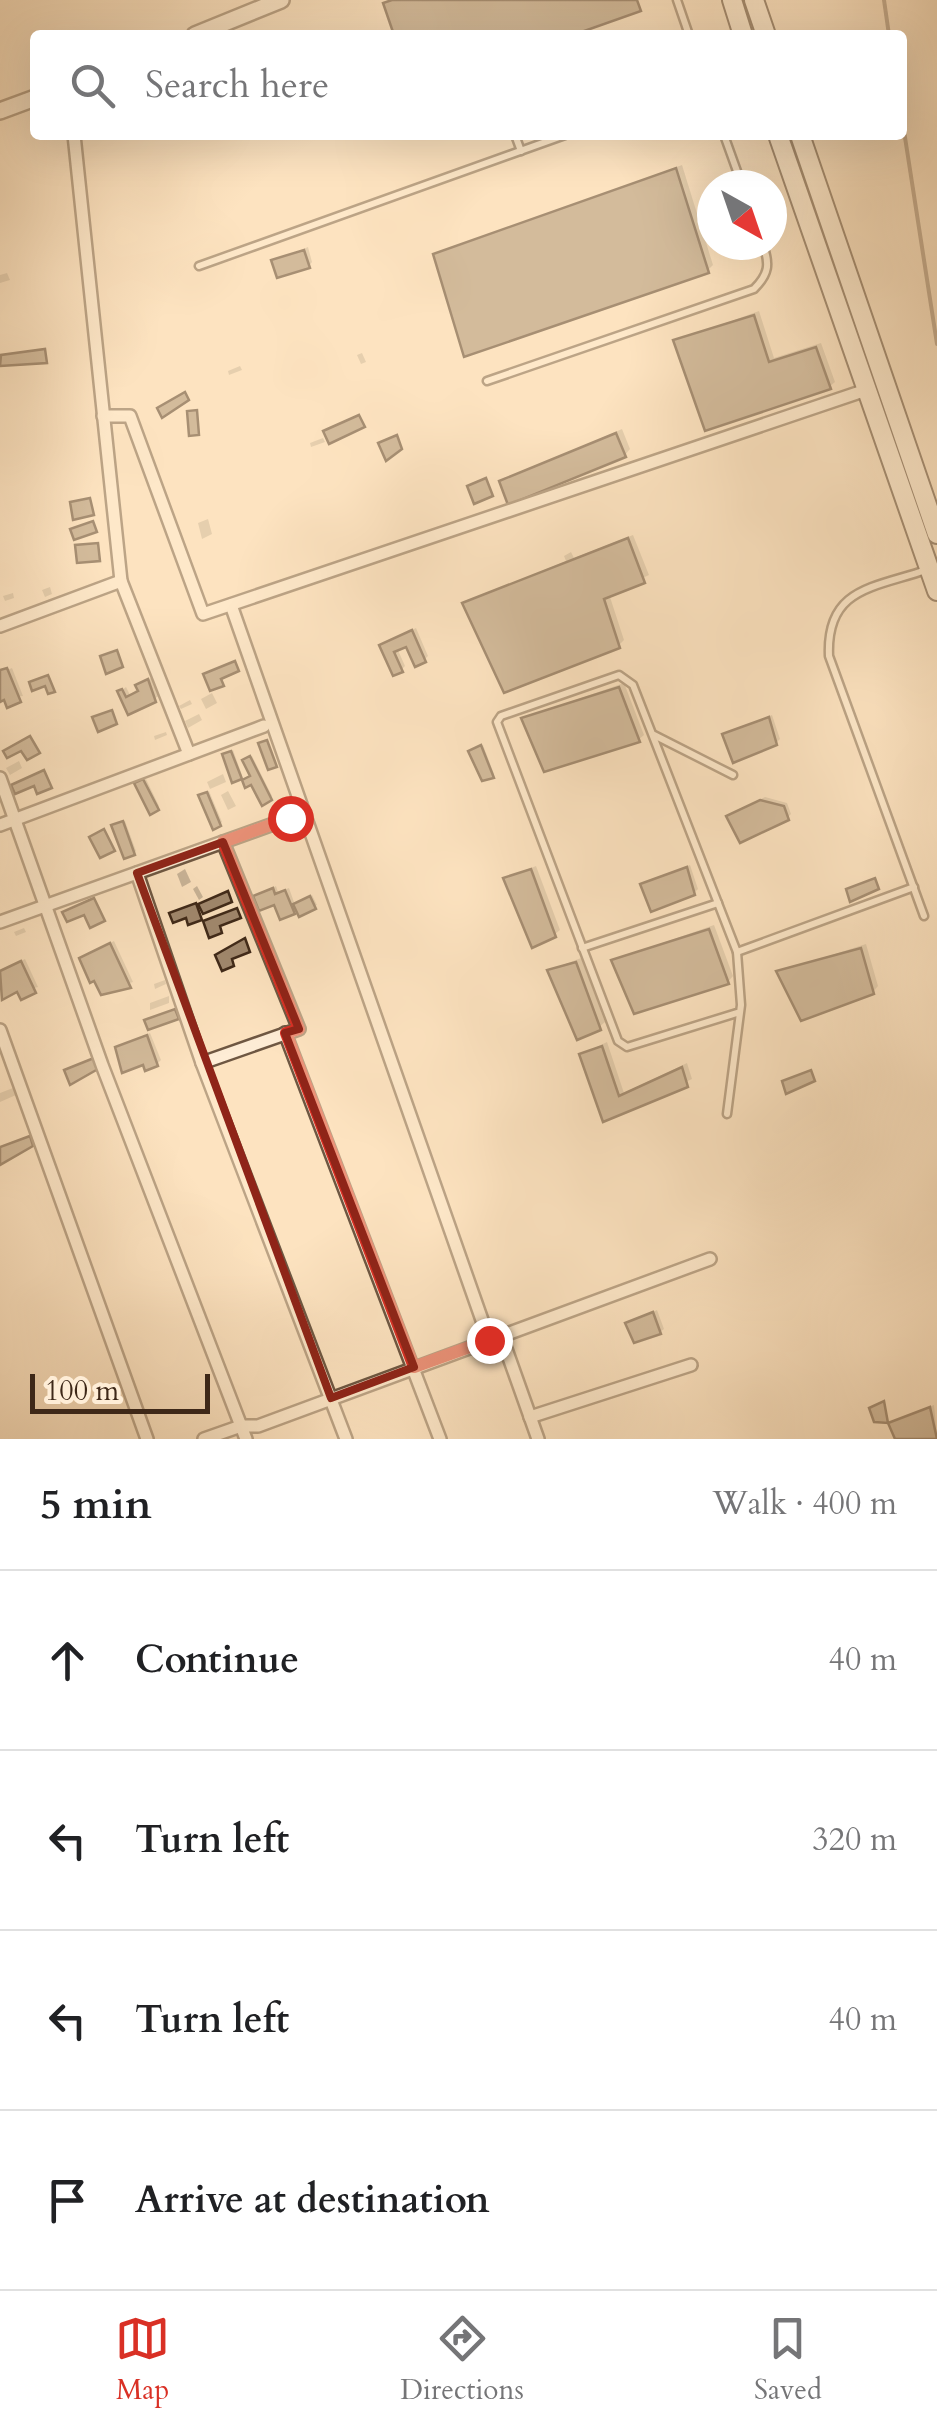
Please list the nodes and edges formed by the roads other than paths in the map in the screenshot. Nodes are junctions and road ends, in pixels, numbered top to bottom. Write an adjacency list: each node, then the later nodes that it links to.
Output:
1 (281, 0): 5 (street)
2 (678, 0): 6 (lane)
3 (732, 0): 7 (main road)
4 (754, 0): 8 (main road)
5 (207, 30)
6 (687, 30)
7 (742, 30)
8 (764, 30)
9 (30, 100): 10 (street)
10 (0, 111)
11 (75, 140): 23 (street)
12 (517, 140): 17 (lane)
13 (551, 140): 17 (lane)
14 (726, 140): 18 (lane)
15 (780, 140): 22 (main road)
16 (802, 140): 24 (main road)
17 (520, 151): 20 (lane)
18 (737, 170)
19 (768, 260): 21 (lane)
20 (199, 266)
21 (487, 381)
22 (869, 389): 25 (main road); 28 (street)
23 (104, 416): 26 (street); 28 (street)
24 (937, 534)
25 (933, 568): 27 (main road); 40 (lane)
26 (121, 580): 29 (street); 32 (street)
27 (937, 591)
28 (231, 604): 53 (street)
29 (0, 626)
30 (264, 726): 32 (street)
31 (652, 734): 33 (lane); 41 (lane); 45 (lane)
32 (189, 754): 36 (street)
33 (733, 775)
34 (0, 778): 36 (street)
35 (290, 818): 38 (street)
36 (16, 819): 37 (street); 42 (street)
37 (0, 825)
38 (223, 842): 39 (street); 49 (street)
39 (137, 873): 42 (street); 50 (street)
40 (914, 887): 43 (lane); 46 (lane)
41 (718, 903): 45 (lane); 46 (lane)
42 (46, 906): 44 (street); 58 (street)
43 (924, 916)
44 (0, 922)
45 (582, 948): 47 (lane)
46 (737, 952): 47 (lane)
47 (740, 1012): 51 (lane)
48 (0, 1030): 59 (street)
49 (286, 1033): 50 (street); 55 (street)
50 (202, 1063): 56 (street)
51 (727, 1114)
52 (710, 1259): 53 (street)
53 (495, 1337): 55 (street); 57 (street)
54 (691, 1366): 57 (street)
55 (414, 1367): 56 (street); 62 (street)
56 (331, 1398): 58 (street); 61 (street)
57 (530, 1417): 63 (street)
58 (244, 1433): 60 (street)
59 (147, 1439)
60 (204, 1439)
61 (346, 1439)
62 (440, 1439)
63 (538, 1439)

